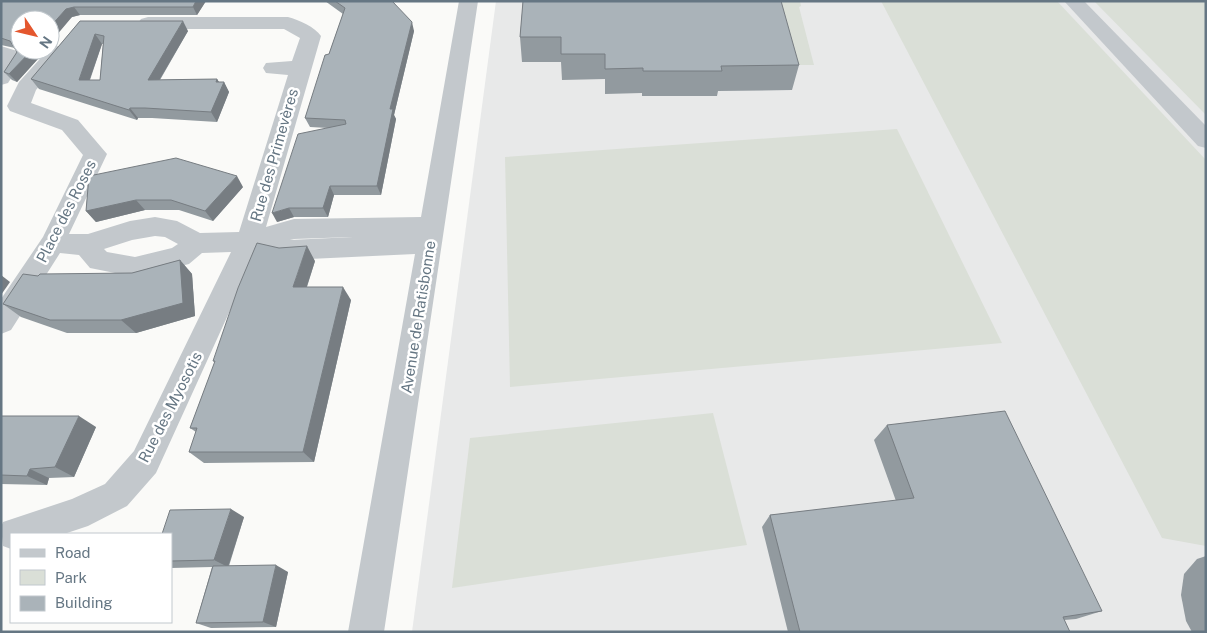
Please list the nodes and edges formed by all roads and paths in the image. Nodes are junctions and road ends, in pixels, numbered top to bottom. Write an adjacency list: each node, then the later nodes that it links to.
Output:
1 (469, 1): 10 (street, Avenue de Ratisbonne)
2 (1073, 1): 9 (street)
3 (127, 23): 7 (street, Rue des Primevères)
4 (69, 36): 11 (street, Place des Roses)
5 (1, 52): 8 (street)
6 (273, 68): 7 (street, Rue des Primevères)
7 (300, 68): 12 (street, Rue des Primevères)
8 (1, 78)
9 (1206, 140)
10 (431, 235): 12 (street); 17 (street, Avenue de Ratisbonne)
11 (53, 242): 14 (street); 15 (street, Place des Roses)
12 (249, 242): 13 (street); 16 (street, Rue des Myosotis)
13 (196, 244): 14 (street); 14 (street)
14 (86, 245)
15 (1, 322)
16 (18, 533)
17 (366, 632)

